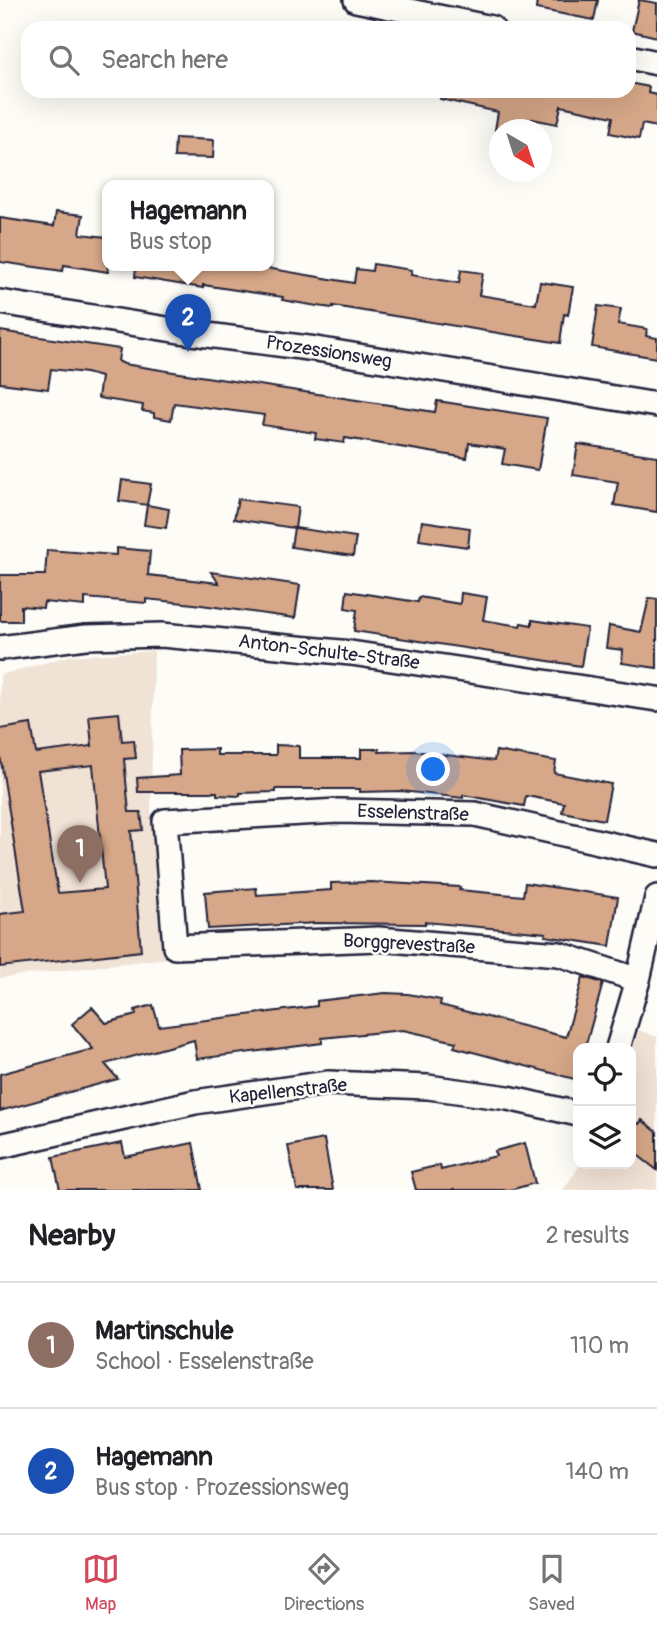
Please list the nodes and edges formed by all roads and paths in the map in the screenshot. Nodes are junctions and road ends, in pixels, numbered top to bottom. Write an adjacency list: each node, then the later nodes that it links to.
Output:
1 (356, 0): 2 (street)
2 (458, 21)
3 (636, 58): 4 (street)
4 (657, 63)
5 (0, 302): 6 (street, Prozessionsweg)
6 (657, 405)
7 (0, 648): 8 (street, Anton-Schulte-Straße)
8 (657, 699)
9 (657, 855): 11 (street, Esselenstraße)
10 (657, 897): 12 (street)
11 (175, 947): 12 (street, Borggrevestraße)
12 (638, 980): 13 (street)
13 (619, 1043)
14 (573, 1113): 15 (street, Kapellenstraße)
15 (0, 1146)

